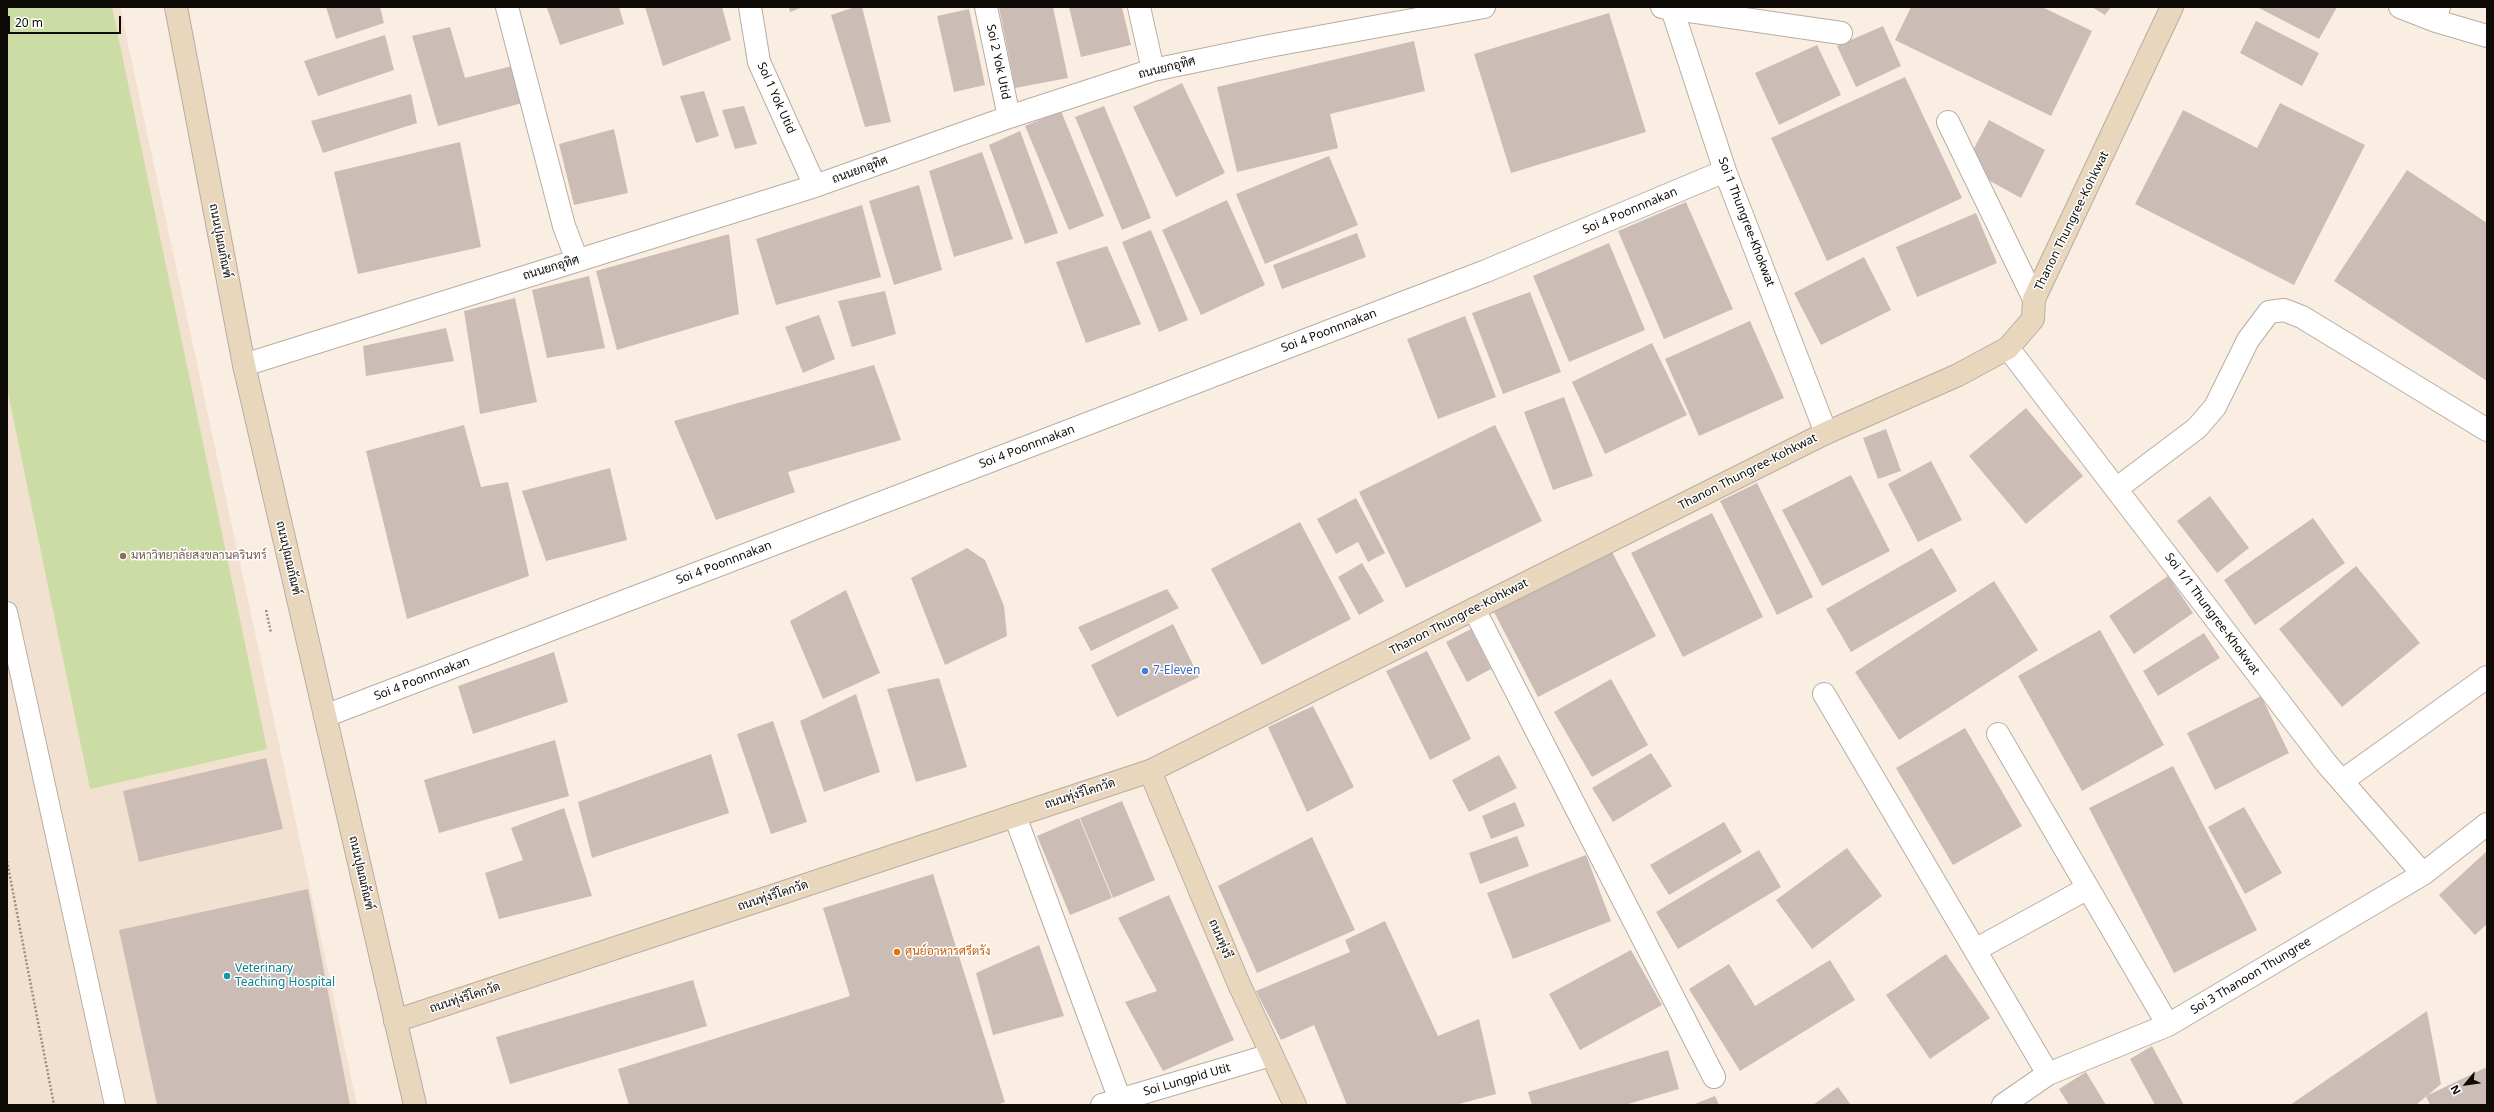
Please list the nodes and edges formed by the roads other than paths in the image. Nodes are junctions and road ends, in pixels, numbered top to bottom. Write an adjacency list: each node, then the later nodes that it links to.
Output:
1 (176, 7): 22 (street, ถนนปุณณกัณฑ์)
2 (507, 7): 19 (street)
3 (750, 7): 18 (street, Soi 1 Yok Utid)
4 (986, 7): 15 (street, Soi 2 Yok Utid)
5 (1139, 7): 14 (street)
6 (1484, 7): 10 (street, ถนนยกอุทิศ)
7 (2172, 7): 20 (street, Thanon Thungree-Kohkwat)
8 (2400, 7): 11 (street)
9 (1667, 8): 12 (street); 17 (street, Soi 1 Thungree-Khokwat)
10 (1431, 12): 14 (street, ถนนยกอุทิศ)
11 (2438, 14): 13 (street)
12 (1841, 33)
13 (2487, 36)
14 (1153, 70): 15 (street, ถนนยกอุทิศ)
15 (1009, 117): 18 (street, ถนนยกอุทิศ)
16 (1948, 122): 20 (street)
17 (1725, 171): 24 (street, Soi 1 Thungree-Khokwat); 30 (street, Soi 4 Poonnnakan)
18 (815, 186): 19 (street, ถนนยกอุทิศ)
19 (577, 260): 22 (street, ถนนยกอุทิศ)
20 (2034, 299): 21 (street, Thanon Thungree-Kohkwat)
21 (2008, 348): 24 (street, Thanon Thungree-Kohkwat); 25 (street, Soi 1/1 Thungree-Khokwat)
22 (244, 365): 30 (street, ถนนปุณณกัณฑ์)
23 (2487, 430): 25 (street)
24 (1826, 433): 26 (street, Thanon Thungree-Kohkwat)
25 (2116, 489): 33 (street, Soi 1/1 Thungree-Khokwat)
26 (1474, 609): 32 (street, Thanon Thungree-Kohkwat); 43 (street)
27 (7, 612): 45 (lane)
28 (2487, 677): 33 (street)
29 (1824, 694): 38 (street)
30 (325, 716): 39 (street, ถนนปุณณกัณฑ์)
31 (1998, 734): 37 (street)
32 (1150, 771): 34 (street, ถนนทุ่งรีโคกวัด); 41 (street, ถนนทุ่งรี)
33 (2342, 781): 36 (street, Soi 1/1 Thungree-Khokwat)
34 (1015, 816): 39 (street, ถนนทุ่งรีโคกวัด); 44 (street)
35 (2487, 824): 36 (street, Soi 3 Thanoon Thungree)
36 (2423, 874): 40 (street, Soi 3 Thanoon Thungree)
37 (2088, 888): 38 (street); 40 (street)
38 (1975, 950): 42 (street)
39 (395, 1021): 46 (street, ถนนปุณณกัณฑ์)
40 (2168, 1025): 42 (street, Soi 3 Thanoon Thungree)
41 (1271, 1055): 44 (street, Soi Lungpid Utit); 47 (street, ถนนทุ่งรี)
42 (2048, 1074): 48 (street, Soi 3 Thanoon Thungree)
43 (1714, 1077)
44 (1111, 1102)
45 (115, 1105)
46 (415, 1105)
47 (1295, 1105)
48 (2004, 1105)

